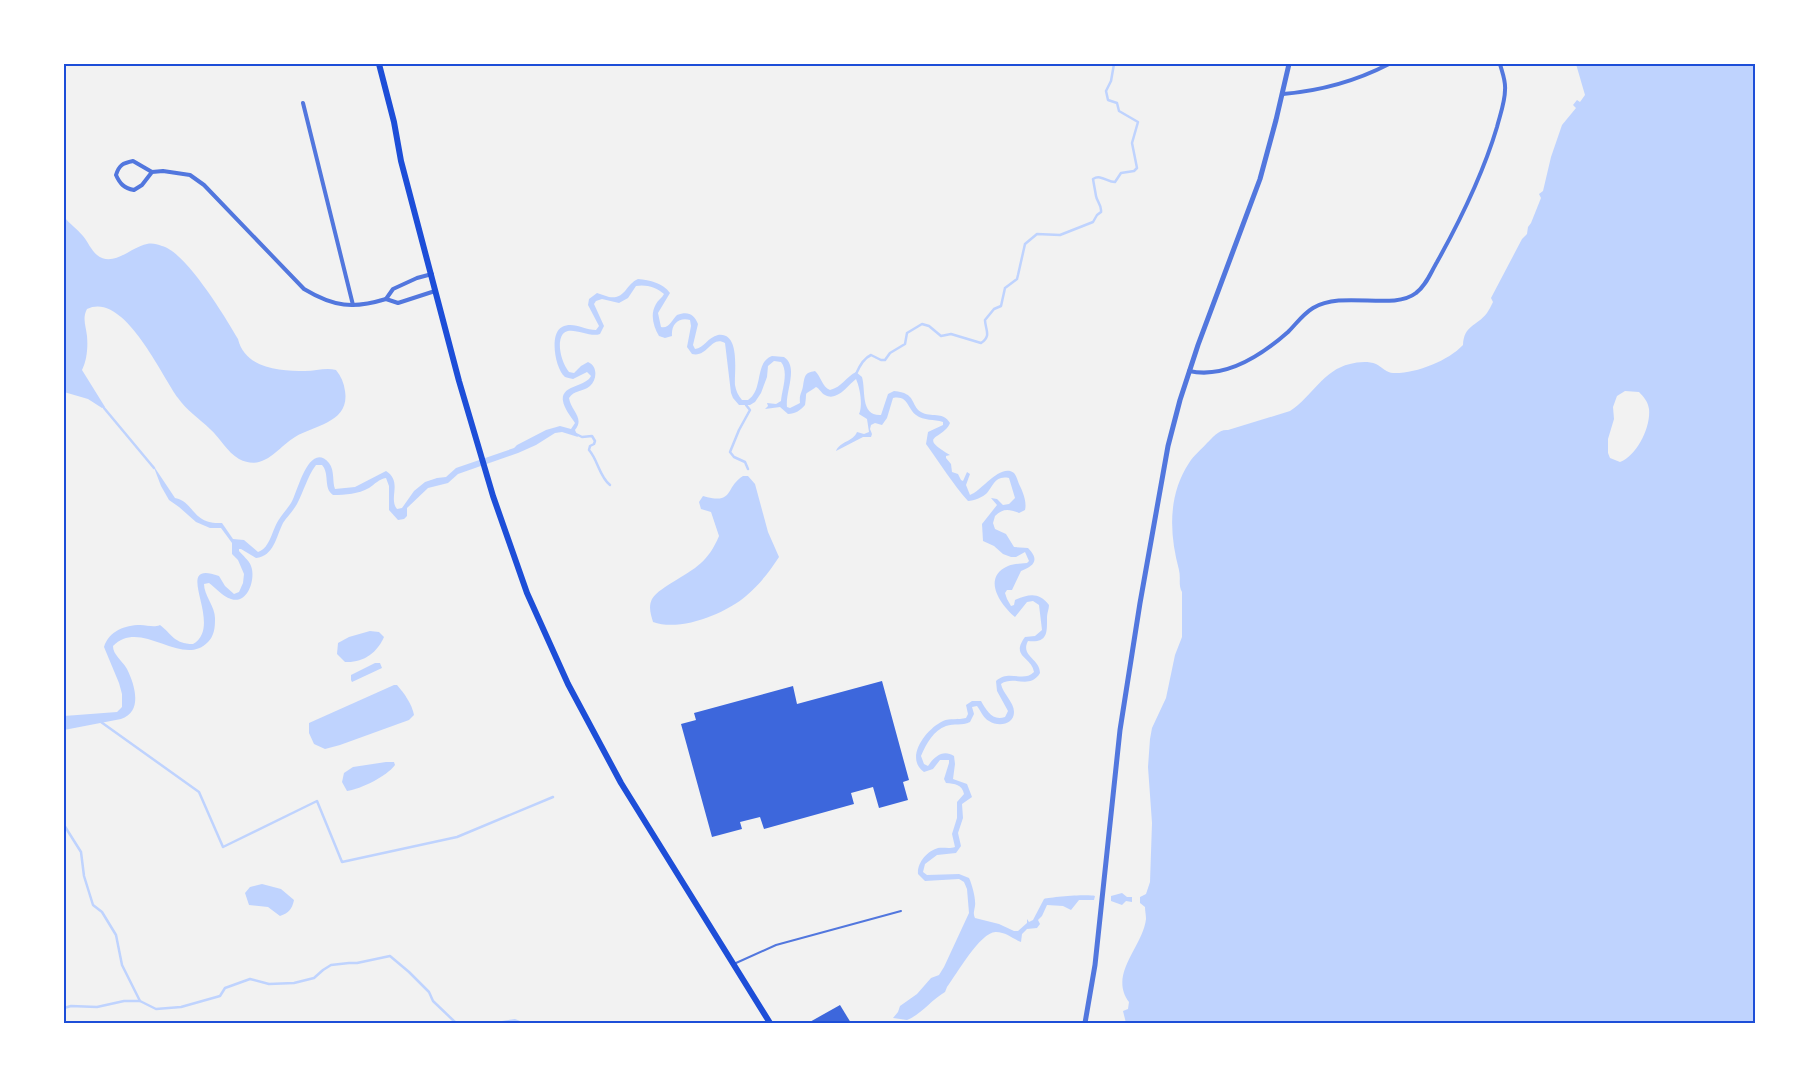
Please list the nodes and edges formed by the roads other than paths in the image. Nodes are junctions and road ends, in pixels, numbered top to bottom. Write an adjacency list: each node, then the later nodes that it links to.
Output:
1 (379, 64): 8 (highway)
2 (1288, 64): 5 (street)
3 (1389, 64): 5 (street)
4 (1500, 64): 12 (street)
5 (1282, 94): 12 (street)
6 (303, 103): 11 (street)
7 (152, 172): 7 (street); 11 (street)
8 (432, 274): 9 (highway); 10 (street)
9 (436, 291): 10 (street); 14 (highway)
10 (386, 299): 11 (street)
11 (354, 306)
12 (1189, 370): 16 (street)
13 (901, 911): 14 (lane)
14 (734, 964): 15 (highway)
15 (770, 1023)
16 (1085, 1023)

